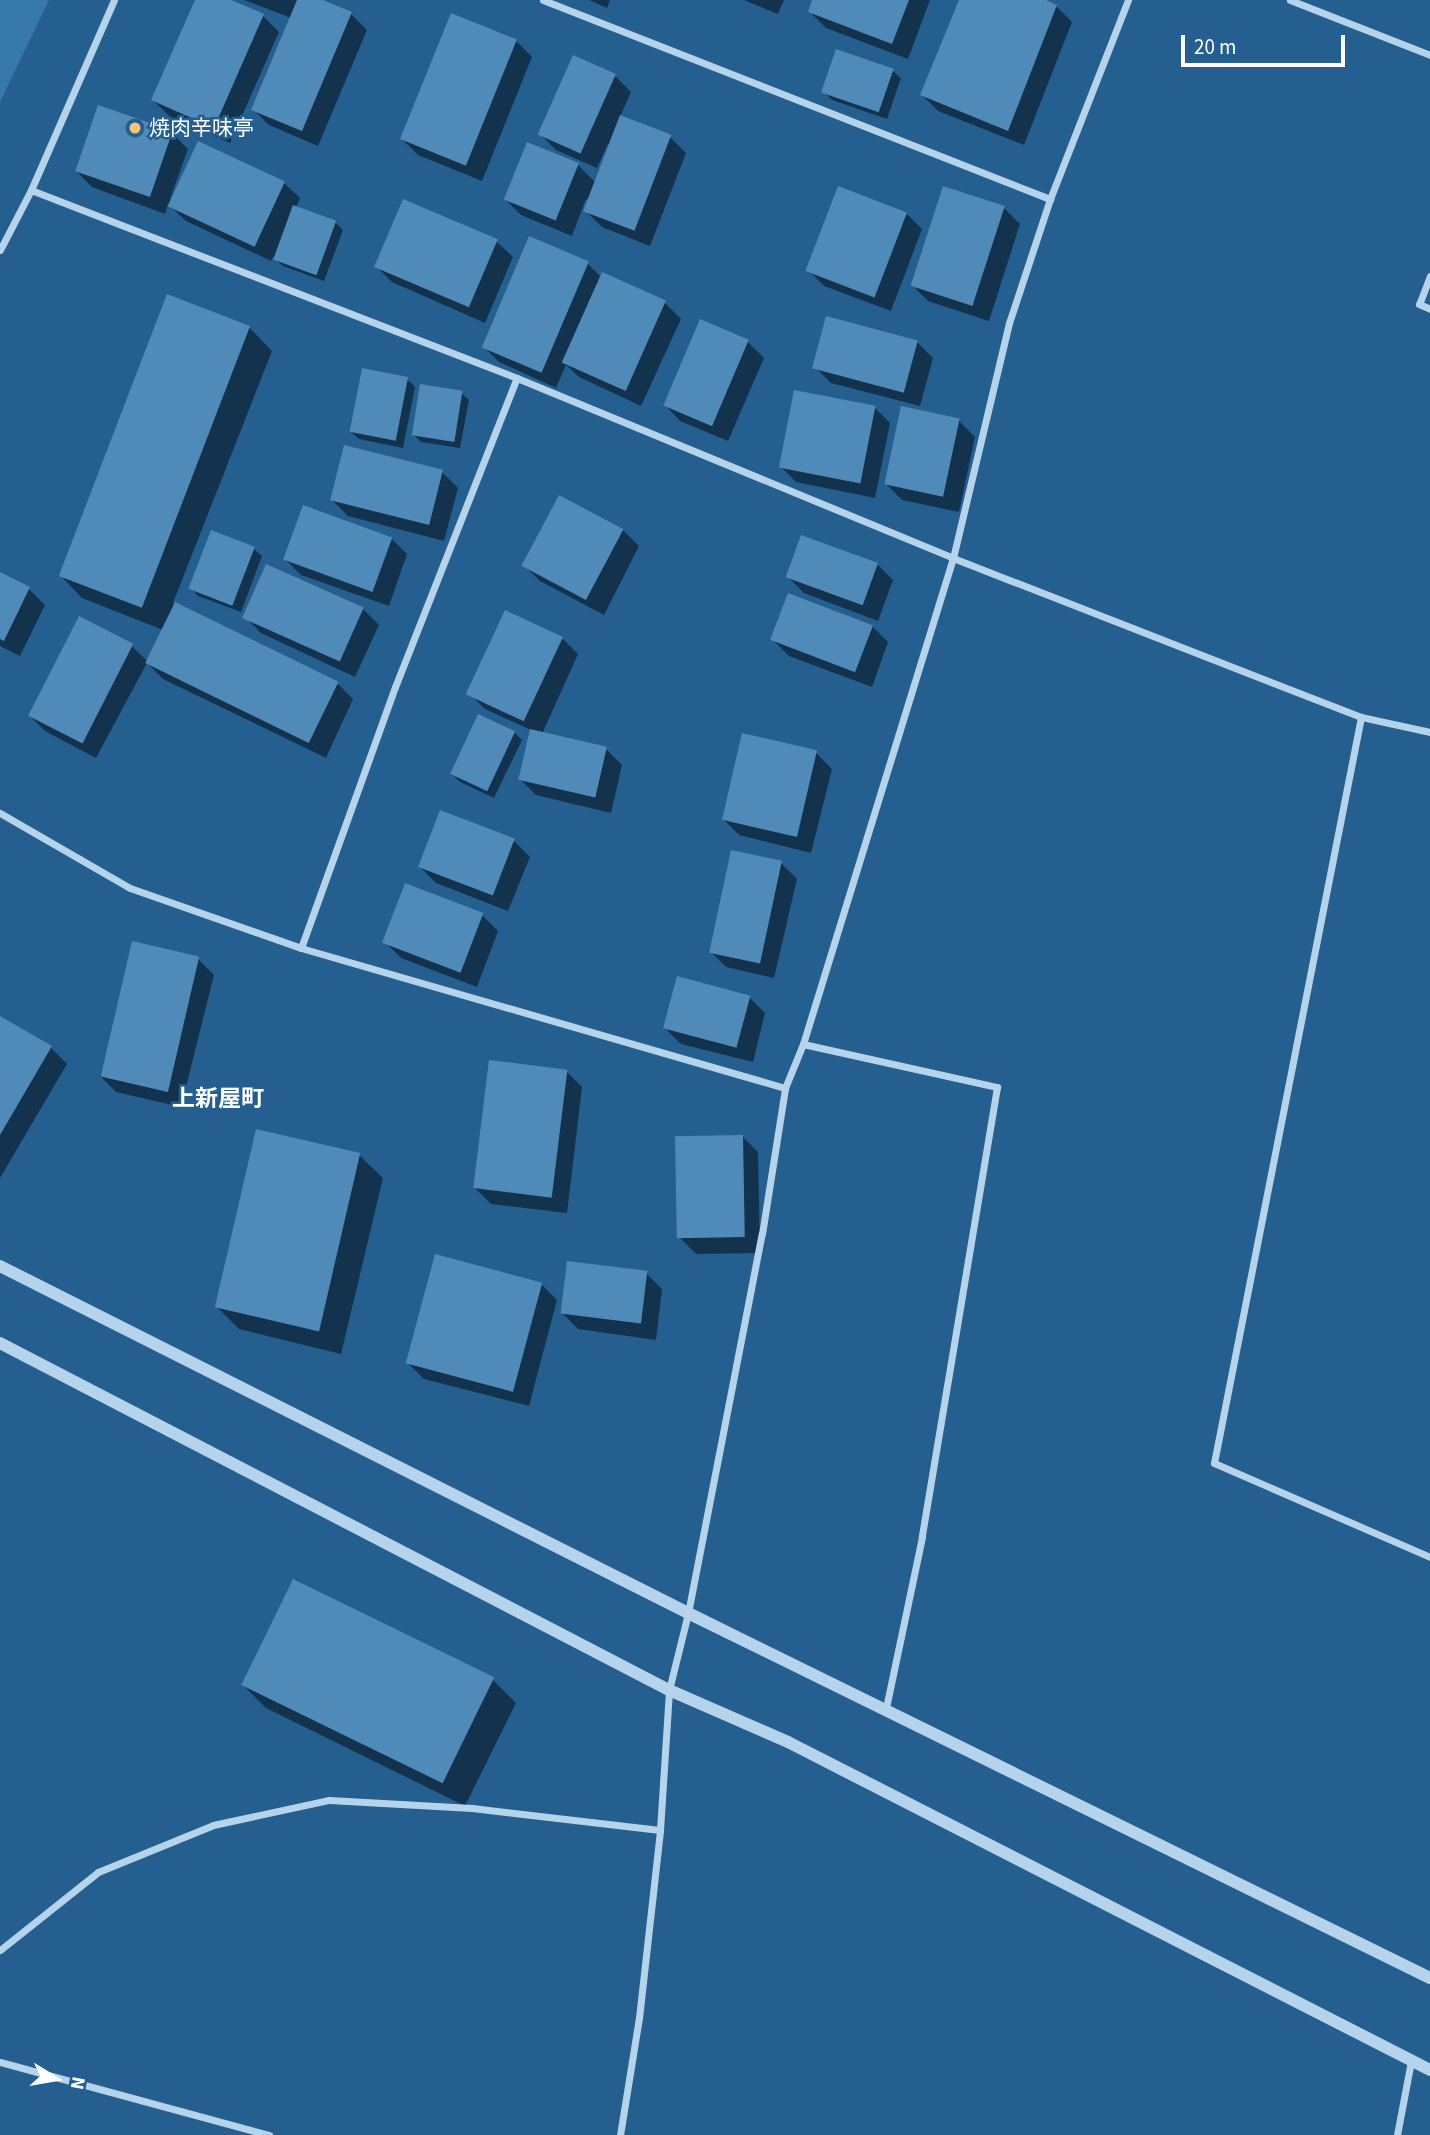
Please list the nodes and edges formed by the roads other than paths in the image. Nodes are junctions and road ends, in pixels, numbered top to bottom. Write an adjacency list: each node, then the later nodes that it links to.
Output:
1 (114, 0): 6 (street)
2 (543, 0): 7 (street)
3 (1128, 0): 7 (street)
4 (1290, 0): 5 (street)
5 (1430, 55)
6 (31, 190): 8 (street); 11 (street)
7 (1050, 199): 12 (street)
8 (0, 250)
9 (1430, 276): 10 (street)
10 (1430, 309)
11 (517, 378): 12 (street); 16 (street)
12 (953, 558): 13 (street); 17 (street)
13 (1361, 717): 14 (street); 21 (street)
14 (1430, 732)
15 (0, 813): 16 (street)
16 (301, 948): 18 (street)
17 (803, 1044): 18 (street); 24 (street)
18 (785, 1088): 22 (street)
19 (0, 1266): 22 (street)
20 (0, 1343): 23 (street)
21 (1430, 1557)
22 (688, 1613): 23 (street); 24 (street)
23 (669, 1690): 25 (street); 28 (street)
24 (886, 1707): 27 (street)
25 (660, 1830): 26 (street); 32 (street)
26 (0, 1950)
27 (1430, 1978)
28 (1411, 2061): 30 (street); 33 (street)
29 (0, 2062): 31 (street)
30 (1430, 2070)
31 (270, 2135)
32 (620, 2135)
33 (1397, 2135)

